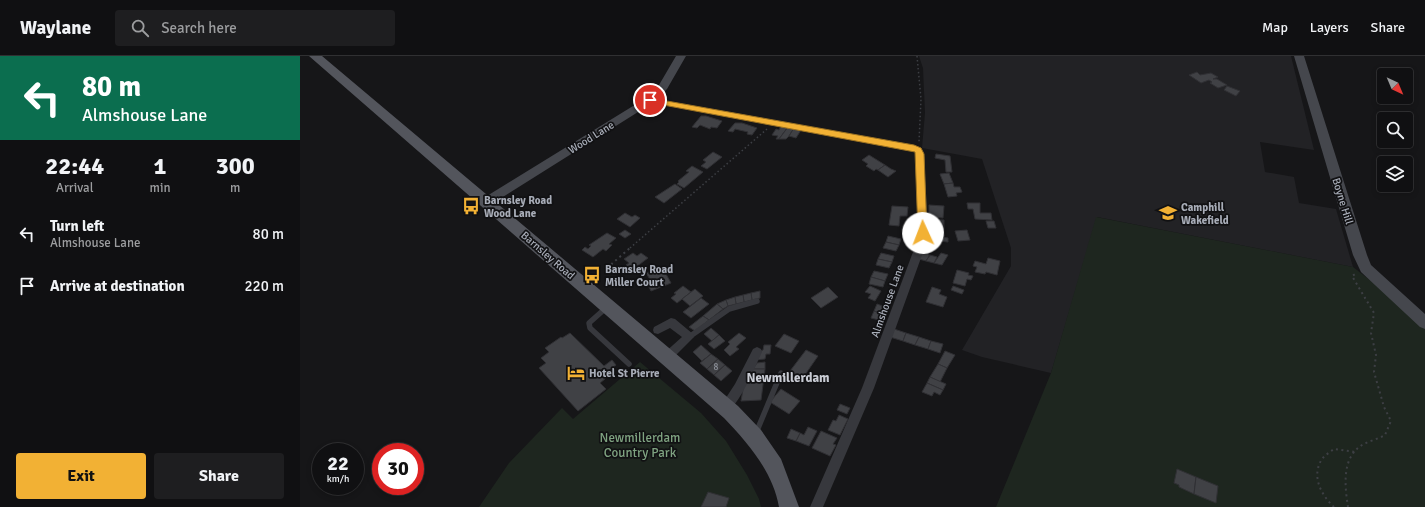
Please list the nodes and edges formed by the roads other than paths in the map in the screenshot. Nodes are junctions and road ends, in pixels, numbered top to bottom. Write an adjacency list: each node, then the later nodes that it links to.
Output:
1 (315, 56): 5 (main road, Barnsley Road)
2 (681, 56): 4 (street, Wood Lane)
3 (1300, 56): 8 (street, Boyne Hill)
4 (650, 100): 5 (street, Wood Lane); 18 (street, Almshouse Lane)
5 (486, 202): 7 (main road, Barnsley Road)
6 (756, 301): 10 (lane)
7 (607, 307): 12 (main road, Barnsley Road); 13 (lane)
8 (1425, 323)
9 (658, 330): 10 (street)
10 (689, 336): 12 (street)
11 (757, 352): 15 (street)
12 (667, 357): 15 (main road, Barnsley Road)
13 (629, 364)
14 (781, 373): 16 (lane)
15 (726, 407): 16 (main road, Barnsley Road)
16 (754, 436): 17 (main road, Barnsley Road)
17 (789, 507)
18 (816, 507)

